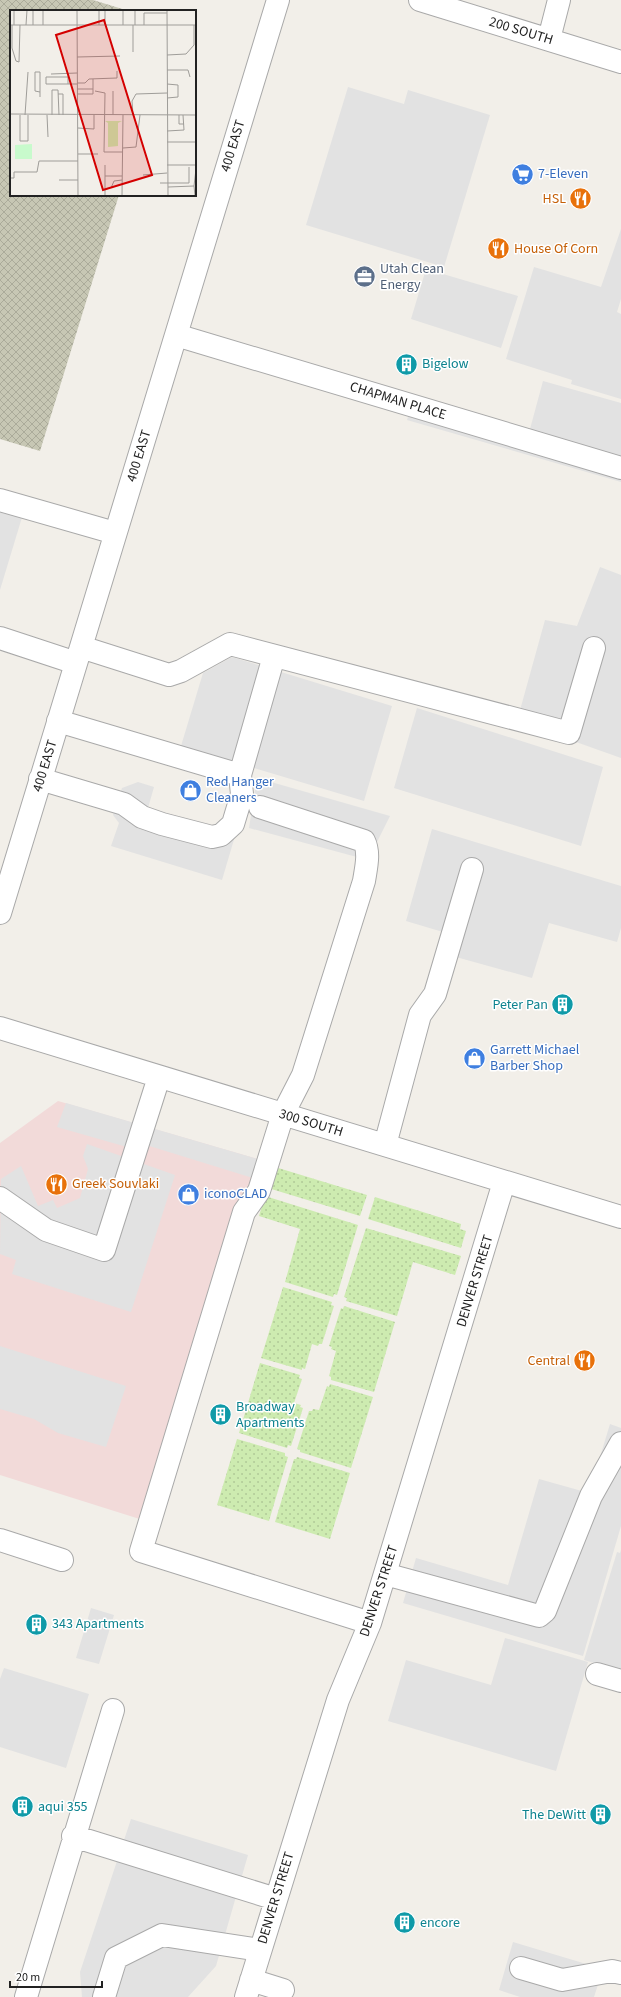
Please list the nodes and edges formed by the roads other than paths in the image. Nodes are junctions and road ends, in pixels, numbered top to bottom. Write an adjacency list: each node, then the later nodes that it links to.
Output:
1 (278, 0): 6 (street, 400 EAST)
2 (420, 0): 4 (street, 200 SOUTH)
3 (559, 0): 4 (street)
4 (549, 39): 5 (street, 200 SOUTH)
5 (620, 60)
6 (176, 335): 7 (street, CHAPMAN PLACE); 9 (street, 400 EAST)
7 (621, 468)
8 (0, 500): 9 (street)
9 (115, 533): 12 (street, 400 EAST)
10 (0, 638): 12 (street)
11 (594, 648): 13 (street)
12 (78, 655): 13 (street); 14 (street, 400 EAST)
13 (274, 656): 15 (street)
14 (58, 722): 15 (street); 16 (street, 400 EAST)
15 (240, 775): 16 (street)
16 (40, 779): 19 (street, 400 EAST)
17 (260, 807): 22 (street)
18 (472, 869): 23 (street)
19 (0, 913)
20 (0, 1028): 21 (street, 300 SOUTH)
21 (160, 1077): 22 (street, 300 SOUTH); 25 (street)
22 (282, 1114): 23 (street, 300 SOUTH); 31 (street)
23 (385, 1145): 24 (street, 300 SOUTH)
24 (504, 1182): 26 (street, 300 SOUTH); 30 (street, DENVER STREET)
25 (0, 1198)
26 (620, 1213)
27 (621, 1443): 30 (street)
28 (0, 1540): 29 (street)
29 (62, 1560)
30 (384, 1574): 31 (street, DENVER STREET)
31 (370, 1623): 36 (street, DENVER STREET)
32 (597, 1674): 33 (street)
33 (621, 1681)
34 (113, 1710): 35 (street)
35 (73, 1836): 36 (street); 42 (street)
36 (276, 1899): 37 (street, DENVER STREET)
37 (260, 1950): 40 (street, DENVER STREET); 43 (street)
38 (521, 1968): 39 (street)
39 (621, 1973)
40 (248, 1989): 41 (street)
41 (283, 1990)
42 (26, 1997)
43 (104, 1997)

